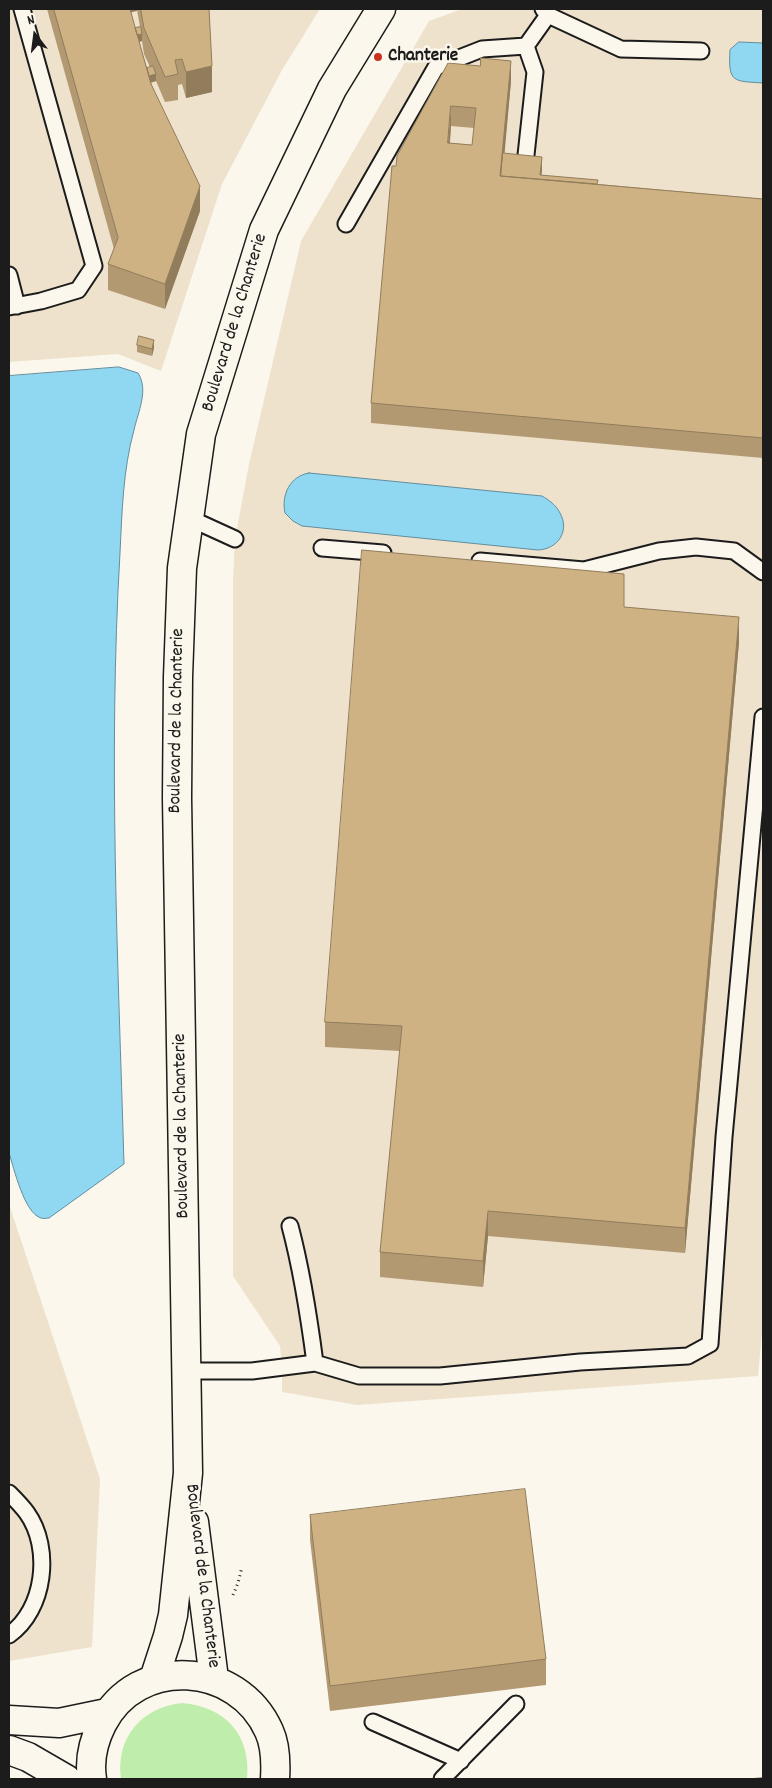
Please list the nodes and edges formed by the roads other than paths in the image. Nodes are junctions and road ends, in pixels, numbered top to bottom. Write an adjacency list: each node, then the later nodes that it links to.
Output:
1 (22, 9): 9 (lane)
2 (381, 9): 10 (street, Boulevard de la Chanterie)
3 (546, 12): 4 (lane); 5 (lane)
4 (526, 46): 6 (lane); 7 (lane)
5 (701, 51)
6 (526, 155)
7 (346, 224)
8 (9, 275): 9 (lane)
9 (13, 307)
10 (189, 518): 11 (lane); 19 (street, Boulevard de la Chanterie)
11 (235, 539)
12 (322, 548): 13 (lane)
13 (400, 554)
14 (468, 560): 15 (lane)
15 (763, 572)
16 (763, 717): 18 (lane)
17 (290, 1226): 18 (lane)
18 (315, 1363): 19 (lane)
19 (188, 1371): 20 (street, Boulevard de la Chanterie)
20 (188, 1474): 23 (street, Boulevard de la Chanterie); 24 (street, Boulevard de la Chanterie)
21 (9, 1493): 22 (lane)
22 (9, 1635)
23 (154, 1679): 24 (street); 26 (street)
24 (214, 1679): 33 (street)
25 (516, 1704): 30 (lane)
26 (107, 1713): 27 (street); 32 (street)
27 (9, 1720)
28 (373, 1722): 30 (lane)
29 (9, 1750): 31 (street)
30 (460, 1761): 34 (lane)
31 (66, 1779)
32 (92, 1779)
33 (275, 1779)
34 (442, 1779)

